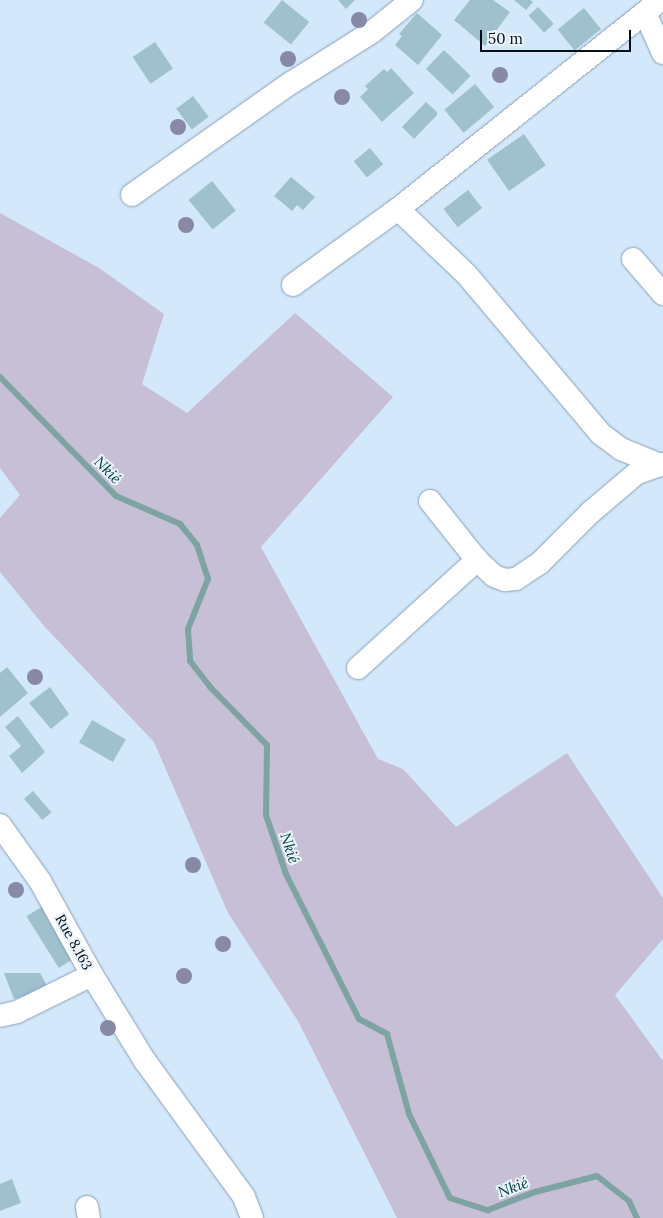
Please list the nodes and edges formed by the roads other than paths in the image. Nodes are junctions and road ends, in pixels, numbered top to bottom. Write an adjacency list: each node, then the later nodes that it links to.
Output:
1 (412, 0): 4 (street)
2 (653, 7): 3 (street); 5 (street)
3 (663, 52)
4 (132, 195)
5 (398, 209): 7 (street); 9 (street)
6 (633, 259): 8 (street)
7 (293, 285)
8 (663, 294)
9 (661, 464): 11 (street)
10 (430, 501): 11 (street)
11 (477, 560): 12 (street)
12 (358, 668)
13 (0, 825): 14 (street, Rue 8.163)
14 (92, 975): 15 (street, Rue 8.163); 16 (street)
15 (0, 1016)
16 (252, 1218)

